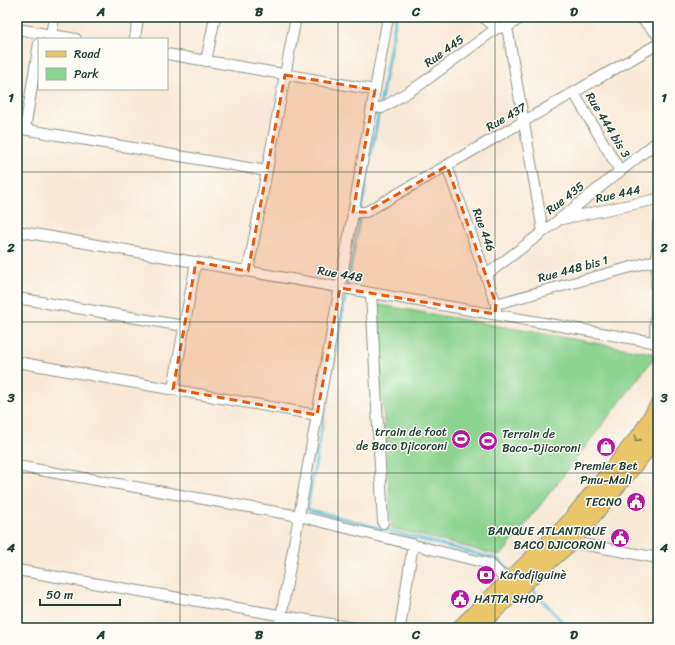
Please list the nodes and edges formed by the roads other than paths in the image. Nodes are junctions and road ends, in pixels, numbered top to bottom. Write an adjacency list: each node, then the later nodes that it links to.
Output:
1 (54, 17): 11 (street)
2 (138, 17): 16 (street)
3 (215, 17): 20 (street)
4 (296, 17): 21 (street)
5 (388, 17): 22 (street)
6 (484, 17): 9 (street)
7 (522, 17): 9 (street, Rue 445)
8 (640, 17): 12 (street)
9 (502, 28): 24 (street, Rue 445); 25 (street)
10 (17, 29): 13 (street)
11 (51, 35): 14 (street); 15 (street)
12 (658, 35)
13 (38, 38)
14 (43, 38)
15 (70, 38)
16 (134, 38)
17 (658, 44): 23 (street, Rue 437)
18 (38, 48): 26 (street)
19 (168, 54): 20 (street)
20 (206, 61): 21 (street)
21 (285, 75): 22 (street); 29 (street)
22 (375, 90): 24 (street)
23 (574, 93): 25 (street, Rue 437); 30 (street, Rue 444 bis 3)
24 (377, 108): 32 (street)
25 (524, 122): 28 (street, Rue 437); 36 (street)
26 (21, 129): 29 (street)
27 (658, 141): 30 (street, Rue 435)
28 (447, 166): 32 (street, Rue 437); 40 (street, Rue 446)
29 (267, 171): 39 (street)
30 (620, 171): 33 (street, Rue 435)
31 (658, 199): 33 (street, Rue 444)
32 (359, 212): 41 (street)
33 (560, 219): 36 (street, Rue 435)
34 (658, 224): 37 (street)
35 (17, 231): 38 (street, Rue 448)
36 (543, 231): 40 (street, Rue 435)
37 (657, 260): 44 (street, Rue 448 bis 1); 47 (street)
38 (196, 262): 39 (street, Rue 448); 46 (street)
39 (248, 271): 41 (street, Rue 448)
40 (486, 275): 44 (street, Rue 446)
41 (340, 288): 42 (street, Rue 448); 51 (street)
42 (370, 293): 45 (street, Rue 448); 55 (street)
43 (17, 298): 46 (street)
44 (496, 304): 45 (street)
45 (495, 314): 47 (street, Rue 448)
46 (184, 326): 49 (street)
47 (656, 343)
48 (17, 362): 49 (street)
49 (173, 389): 51 (street)
50 (658, 406): 60 (main road, one-way to 60)
51 (317, 415): 54 (street)
52 (658, 436): 56 (main road)
53 (17, 466): 54 (street)
54 (299, 516): 57 (street); 61 (street)
55 (383, 523)
56 (571, 542): 58 (street); 66 (main road)
57 (413, 544): 60 (street); 64 (street)
58 (658, 558)
59 (17, 570): 61 (street)
60 (508, 582): 65 (main road)
61 (281, 616): 62 (street); 63 (street)
62 (279, 628)
63 (354, 628)
64 (400, 628)
65 (460, 628)
66 (476, 628)

